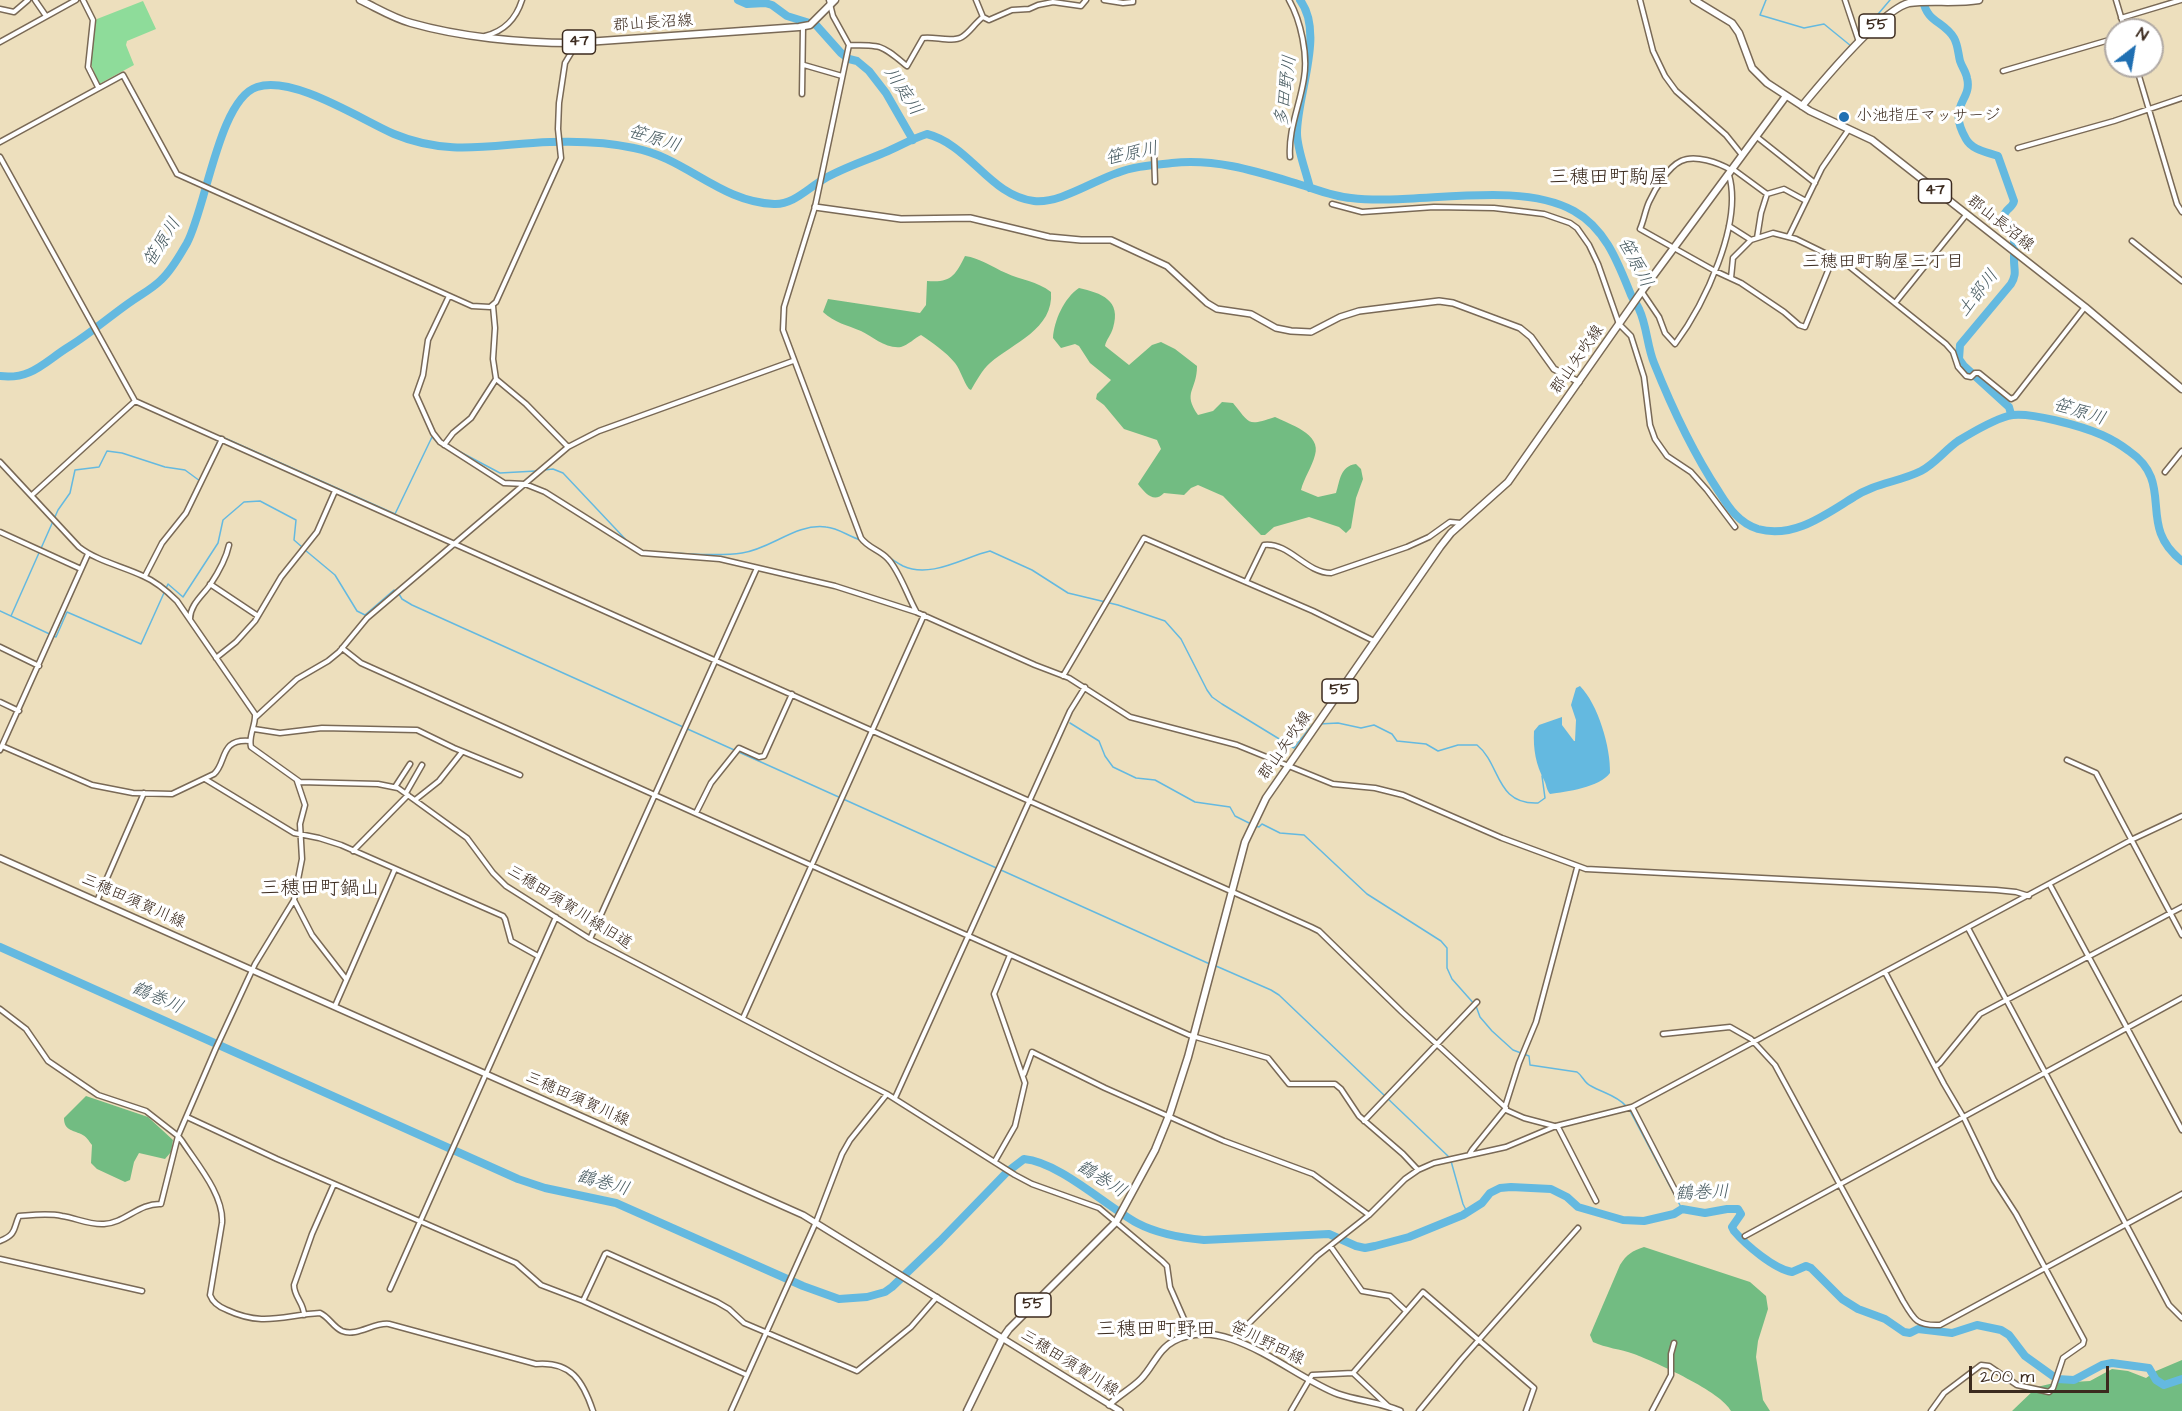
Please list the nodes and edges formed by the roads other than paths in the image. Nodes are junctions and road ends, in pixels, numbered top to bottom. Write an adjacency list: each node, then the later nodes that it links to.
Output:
1 (28, 0): 19 (street)
2 (35, 0): 20 (street)
3 (76, 0): 20 (street)
4 (83, 0): 34 (street)
5 (360, 0): 24 (main road, 郡山長沼線 / 47)
6 (522, 0): 24 (street)
7 (976, 0): 21 (street)
8 (1086, 0): 21 (street)
9 (1104, 0): 10 (street)
10 (1133, 0)
11 (1289, 0): 47 (street)
12 (1640, 0): 45 (street)
13 (1694, 0): 36 (main road, 郡山長沼線 / 47)
14 (1845, 0): 28 (street)
15 (1976, 0): 28 (main road, 55)
16 (2116, 0): 22 (street)
17 (2181, 0): 22 (street)
18 (831, 2): 23 (main road, 郡山長沼線 / 47); 29 (street)
19 (0, 9)
20 (46, 16): 25 (street)
21 (983, 17): 29 (street)
22 (2121, 18)
23 (803, 26): 27 (main road, 郡山長沼線 / 47); 30 (street)
24 (485, 36): 27 (main road, 郡山長沼線 / 47)
25 (0, 42)
26 (2104, 42): 31 (street)
27 (572, 43): 70 (street)
28 (1859, 43): 38 (main road, 55)
29 (848, 47): 32 (street)
30 (804, 65): 32 (street); 35 (street)
31 (2003, 71)
32 (842, 76): 54 (street)
33 (2140, 78): 39 (street)
34 (98, 87): 42 (street); 68 (street)
35 (802, 94)
36 (1785, 96): 38 (main road, 郡山長沼線 / 47); 41 (main road, 郡山矢吹線 / 55)
37 (2182, 98): 39 (street)
38 (1802, 106): 40 (main road, 郡山長沼線 / 47)
39 (2149, 108): 43 (street); 55 (street)
40 (1850, 129): 50 (street); 56 (main road, 郡山長沼線 / 47)
41 (1757, 137): 45 (main road, 郡山矢吹線 / 55); 50 (street)
42 (0, 142)
43 (2018, 148)
44 (1154, 152): 49 (street)
45 (1742, 155): 48 (main road, 郡山矢吹線 / 55)
46 (0, 157): 77 (street)
47 (1290, 157)
48 (1731, 172): 51 (street); 57 (street); 62 (main road, 郡山矢吹線 / 55); 62 (street)
49 (1155, 182)
50 (1815, 183): 52 (street)
51 (1767, 194): 52 (street); 59 (street)
52 (1806, 201): 58 (street)
53 (1332, 204): 72 (street)
54 (815, 207): 73 (street); 75 (main road)
55 (2182, 212)
56 (1966, 215): 69 (street); 71 (main road, 郡山長沼線 / 47)
57 (1729, 226): 60 (street); 64 (street)
58 (1789, 236): 59 (street); 63 (street)
59 (1757, 238): 60 (street)
60 (1751, 240): 65 (street)
61 (2132, 242): 66 (street)
62 (1673, 249): 64 (street); 67 (main road, 郡山矢吹線 / 55)
63 (1834, 256): 65 (street); 69 (street)
64 (1715, 272): 65 (street); 67 (street)
65 (1731, 278)
66 (2182, 281)
67 (1641, 292): 72 (main road, 郡山矢吹線 / 55)
68 (449, 296): 70 (street); 79 (street)
69 (1895, 303): 71 (street)
70 (494, 306): 74 (street)
71 (2085, 307): 76 (main road, 郡山長沼線 / 47)
72 (1620, 324): 75 (main road, 郡山矢吹線 / 55); 88 (street)
73 (793, 361): 80 (street); 98 (street)
74 (496, 379): 79 (street); 80 (street)
75 (1579, 382): 87 (main road, 郡山矢吹線 / 55)
76 (2182, 388)
77 (135, 401): 78 (street); 86 (street)
78 (222, 440): 85 (street); 95 (street)
79 (444, 445): 84 (street)
80 (568, 447): 84 (street)
81 (2182, 451): 83 (street)
82 (0, 462): 86 (street)
83 (2165, 472)
84 (525, 484): 90 (street); 93 (street)
85 (335, 491): 90 (street); 100 (street)
86 (32, 495): 92 (street)
87 (1462, 523): 96 (street); 102 (main road, 郡山矢吹線 / 55)
88 (1735, 527)
89 (0, 532): 94 (street)
90 (454, 543): 104 (street); 106 (street)
91 (230, 545): 97 (street)
92 (88, 554): 94 (street); 95 (street)
93 (757, 567): 98 (street); 106 (street)
94 (81, 569): 107 (street)
95 (145, 576): 101 (street)
96 (1246, 582): 102 (street); 108 (street)
97 (210, 584): 100 (street); 101 (street)
98 (916, 612): 99 (street)
99 (924, 615): 108 (street); 115 (street)
100 (258, 616): 105 (street)
101 (190, 619): 105 (street)
102 (1374, 641): 122 (main road, 郡山矢吹線 / 55)
103 (0, 647): 107 (street)
104 (342, 648): 113 (street); 129 (street)
105 (216, 658): 113 (street)
106 (716, 661): 110 (street); 129 (street)
107 (39, 666): 112 (street)
108 (1063, 676): 109 (street)
109 (1085, 687): 122 (street); 131 (street)
110 (792, 694): 115 (street); 132 (street)
111 (0, 702): 112 (street)
112 (19, 711): 117 (street)
113 (256, 717): 114 (street)
114 (254, 729): 116 (street); 118 (street)
115 (872, 730): 131 (street); 138 (street)
116 (250, 741): 124 (street); 125 (street)
117 (1, 748): 127 (street)
118 (462, 752): 123 (street); 130 (street)
119 (2067, 760): 135 (street)
120 (410, 764): 126 (street)
121 (422, 765): 128 (street)
122 (1289, 765): 139 (street); 142 (main road, 郡山矢吹線 / 55)
123 (520, 775)
124 (205, 779): 127 (street); 134 (street)
125 (297, 782): 126 (street, 三穂田須賀川線旧道); 134 (street)
126 (396, 787): 128 (street, 三穂田須賀川線旧道)
127 (144, 793): 145 (street)
128 (407, 794): 130 (street, 三穂田須賀川線旧道); 136 (street)
129 (655, 795): 132 (street); 152 (street)
130 (416, 800): 148 (street, 三穂田須賀川線旧道)
131 (1029, 801): 142 (street); 151 (street)
132 (696, 813): 138 (street)
133 (2182, 816): 135 (street)
134 (301, 835): 136 (street); 144 (street)
135 (2131, 840): 141 (street); 147 (street)
136 (353, 850): 140 (street)
137 (0, 858): 145 (main road, 三穂田須賀川線)
138 (812, 866): 151 (street); 164 (street)
139 (1577, 868): 143 (street); 177 (street)
140 (395, 869): 154 (street); 158 (street)
141 (2050, 885): 143 (street); 155 (street)
142 (1231, 892): 167 (main road, 郡山矢吹線 / 55); 169 (street)
143 (2029, 896): 149 (street)
144 (294, 900): 156 (street); 158 (street)
145 (97, 901): 156 (main road, 三穂田須賀川線)
146 (2182, 907): 147 (street)
147 (2170, 913): 150 (street); 155 (street)
148 (555, 917): 152 (street, 三穂田須賀川線旧道); 154 (street)
149 (1968, 928): 157 (street); 160 (street)
150 (2182, 935)
151 (969, 936): 153 (street); 175 (street)
152 (590, 939): 164 (street, 三穂田須賀川線旧道)
153 (1010, 955): 167 (street); 172 (street)
154 (538, 956): 173 (street)
155 (2090, 956): 160 (street); 165 (street)
156 (253, 969): 162 (main road, 三穂田須賀川線); 178 (street)
157 (1886, 972): 168 (street); 170 (street)
158 (346, 980): 162 (street)
159 (2182, 998): 165 (street)
160 (2007, 1000): 170 (street); 171 (street)
161 (1477, 1002): 169 (street)
162 (335, 1006): 173 (main road, 三穂田須賀川線)
163 (0, 1009): 184 (street)
164 (743, 1018): 174 (street, 三穂田須賀川線旧道)
165 (2127, 1027): 171 (street); 183 (street)
166 (1663, 1034): 168 (street)
167 (1193, 1036): 179 (main road, 郡山矢吹線 / 55); 181 (street)
168 (1753, 1043): 176 (street); 189 (street)
169 (1437, 1044): 177 (street); 181 (street)
170 (1935, 1066): 180 (street)
171 (2046, 1072): 180 (street); 197 (street)
172 (1024, 1074): 179 (street); 186 (street)
173 (486, 1075): 194 (street); 195 (main road, 三穂田須賀川線)
174 (887, 1094): 175 (street, 三穂田須賀川線旧道); 195 (street)
175 (895, 1098): 186 (street, 三穂田須賀川線旧道)
176 (1632, 1107): 182 (street); 190 (street)
177 (1505, 1108): 182 (street); 185 (street)
178 (187, 1117): 184 (street); 188 (street)
179 (1169, 1117): 193 (street); 196 (main road, 郡山矢吹線 / 55)
180 (1964, 1118): 189 (street); 203 (street)
181 (1364, 1121): 187 (street)
182 (1556, 1126): 185 (street); 192 (street)
183 (2182, 1130)
184 (178, 1136): 200 (street); 209 (street)
185 (1469, 1155): 187 (street)
186 (994, 1161): 196 (street, 三穂田須賀川線旧道)
187 (1418, 1170): 193 (street)
188 (334, 1184): 194 (street); 209 (street)
189 (1840, 1184): 199 (street); 203 (street)
190 (1677, 1194)
191 (2182, 1194): 197 (street)
192 (1596, 1201)
193 (1370, 1215): 201 (street)
194 (420, 1222): 204 (street); 207 (street)
195 (816, 1222): 206 (main road, 三穂田須賀川線); 211 (street)
196 (1116, 1222): 212 (street, 三穂田須賀川線旧道); 213 (main road, 郡山矢吹線 / 55)
197 (2126, 1224): 203 (street); 210 (street)
198 (1578, 1228): 215 (street)
199 (1745, 1236)
200 (0, 1241)
201 (1331, 1247): 208 (street); 214 (street)
202 (0, 1259): 205 (street)
203 (2046, 1269): 231 (street)
204 (390, 1289)
205 (142, 1291)
206 (937, 1297): 211 (street); 213 (main road, 三穂田須賀川線)
207 (583, 1301): 211 (street); 218 (street)
208 (1406, 1311): 215 (street); 217 (street)
209 (304, 1316): 222 (street)
210 (2182, 1318)
211 (767, 1332): 218 (street)
212 (1191, 1335): 214 (main road, 笹川野田線); 220 (main road, 笹川野田線)
213 (1002, 1339): 220 (main road, 三穂田須賀川線); 224 (main road, 郡山矢吹線 / 55)
214 (1233, 1339): 219 (main road, 笹川野田線)
215 (1479, 1341): 228 (street); 229 (street)
216 (1674, 1343): 230 (street)
217 (1353, 1373): 219 (street); 221 (street)
218 (747, 1375): 223 (street)
219 (1309, 1379): 221 (main road, 笹川野田線); 226 (street)
220 (1109, 1406): 225 (main road, 三穂田須賀川線)
221 (1388, 1406): 227 (main road, 笹川野田線)
222 (593, 1411)
223 (731, 1411)
224 (967, 1411)
225 (1120, 1411)
226 (1291, 1411)
227 (1400, 1411)
228 (1419, 1411)
229 (1526, 1411)
230 (1652, 1411)
231 (1930, 1411)

